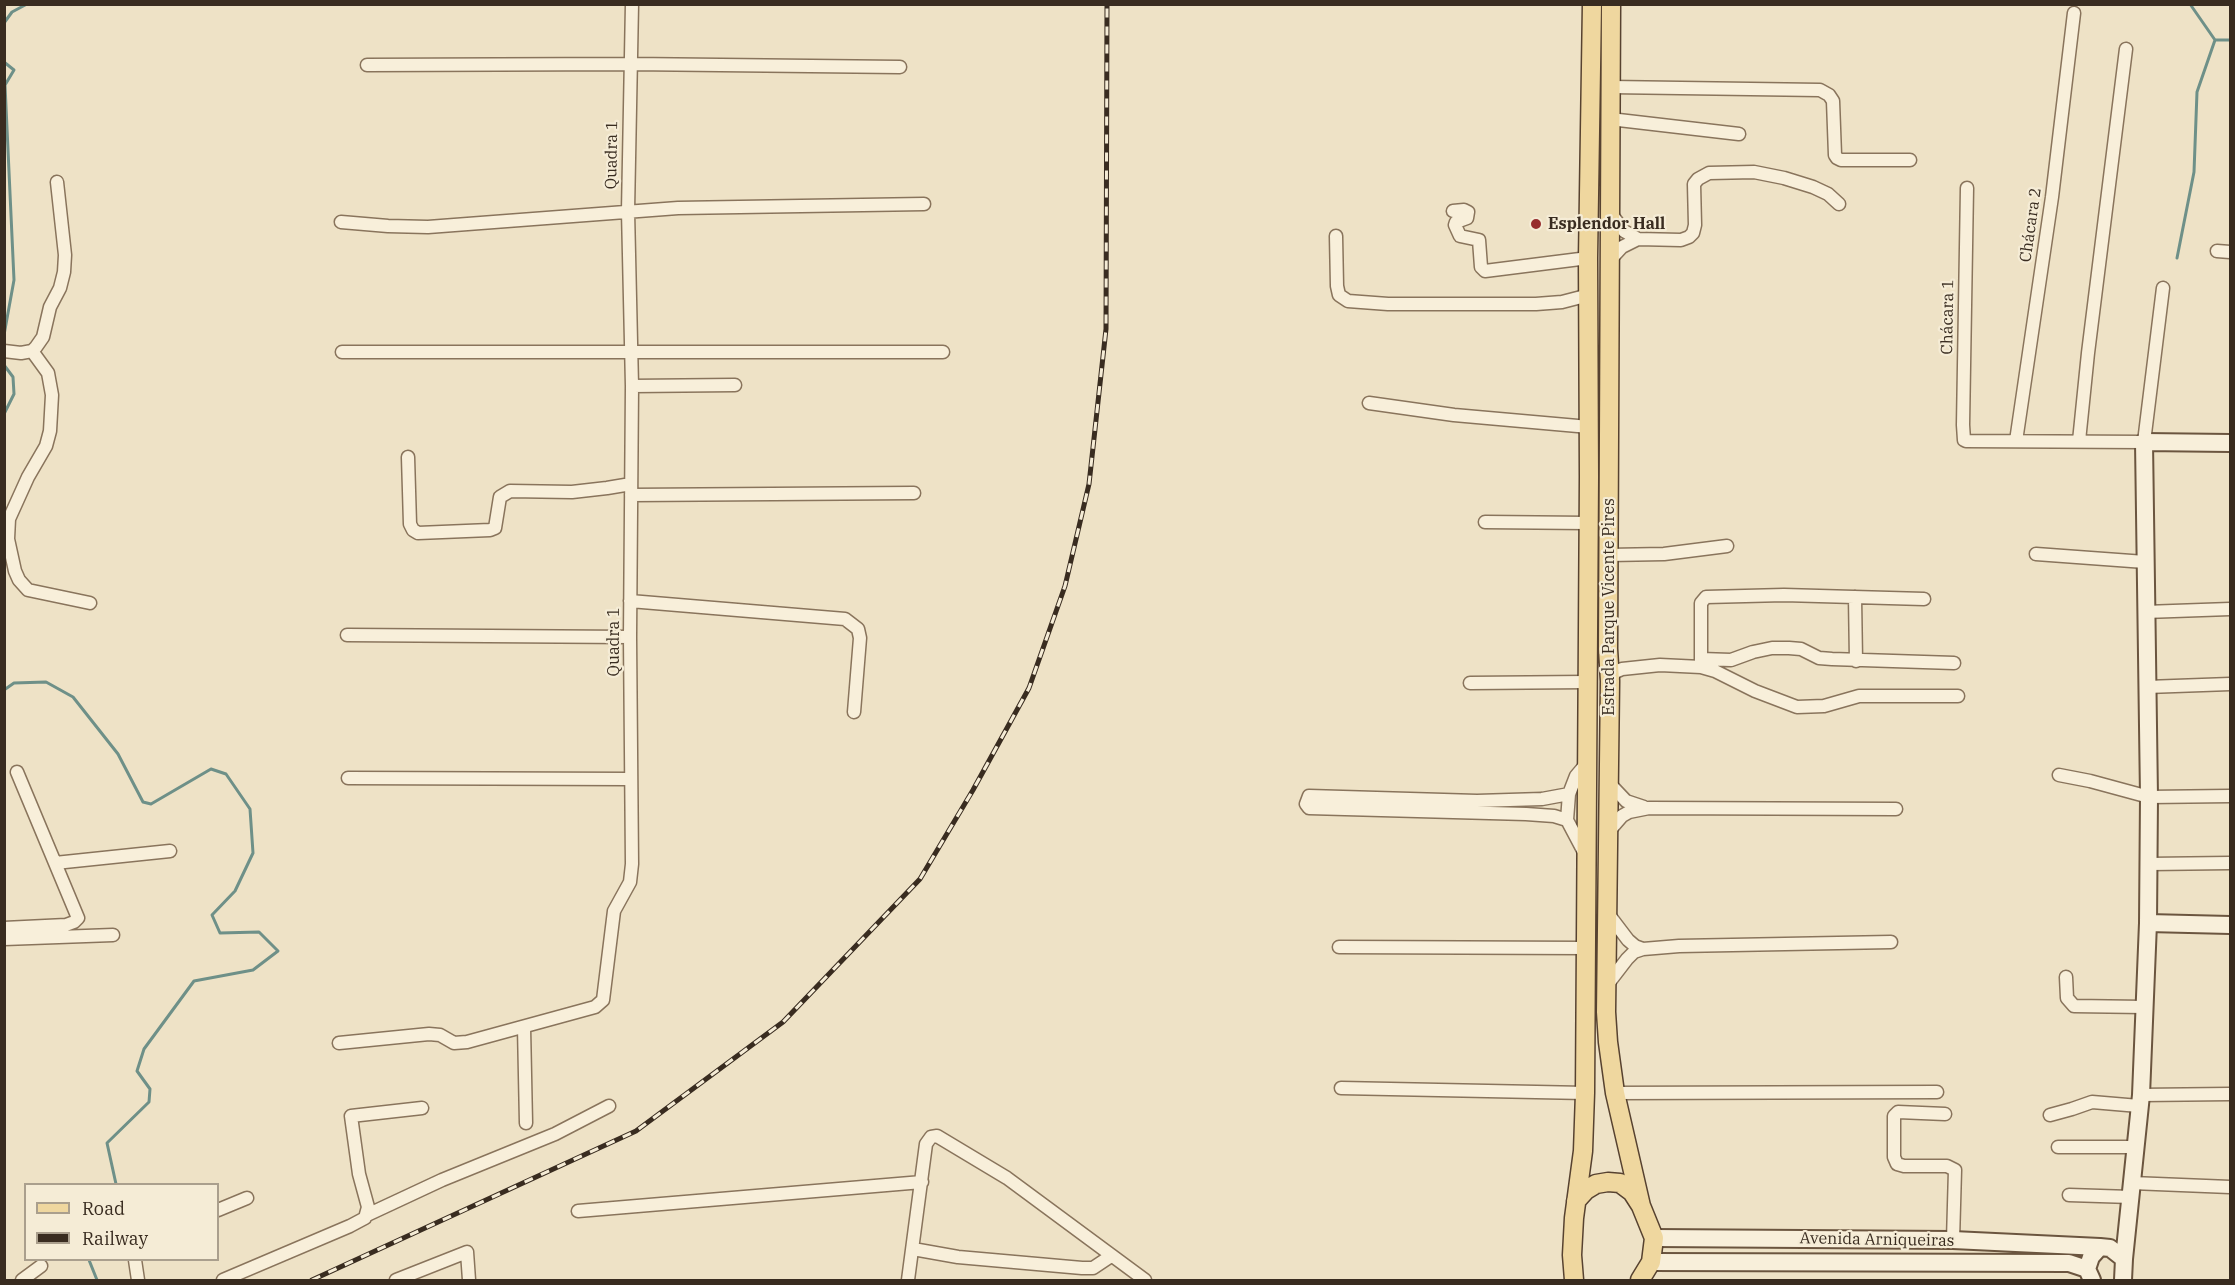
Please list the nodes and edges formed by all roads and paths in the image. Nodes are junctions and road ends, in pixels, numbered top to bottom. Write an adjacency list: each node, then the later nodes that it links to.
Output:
1 (632, 4): 6 (street, Quadra 1)
2 (1592, 4): 25 (main road, Estrada Parque Vicente Pires)
3 (1611, 4): 9 (main road, Estrada Parque Vicente Pires)
4 (2074, 13): 38 (street, Chácara 2)
5 (2126, 49): 39 (street)
6 (631, 64): 7 (street); 8 (street); 17 (street, Quadra 1)
7 (368, 65)
8 (900, 67)
9 (1611, 87): 10 (main road, Estrada Parque Vicente Pires); 12 (street)
10 (1610, 119): 11 (street); 19 (main road, Estrada Parque Vicente Pires)
11 (1739, 134)
12 (1910, 160)
13 (57, 182): 31 (street)
14 (1967, 188): 38 (street, Chácara 1)
15 (924, 204): 17 (street)
16 (1839, 204): 22 (street)
17 (628, 211): 20 (street); 30 (street, Quadra 1)
18 (1453, 212): 25 (street)
19 (1612, 215): 22 (street); 26 (main road, Estrada Parque Vicente Pires)
20 (341, 222)
21 (1336, 236): 28 (street)
22 (1638, 239): 26 (street)
23 (2217, 251): 24 (street)
24 (2230, 252)
25 (1588, 258): 28 (main road, Estrada Parque Vicente Pires)
26 (1610, 260): 45 (main road, Estrada Parque Vicente Pires)
27 (2163, 288): 40 (street)
28 (1589, 295): 37 (main road, Estrada Parque Vicente Pires)
29 (4, 351): 31 (street)
30 (631, 351): 32 (street); 33 (street); 35 (street, Quadra 1)
31 (26, 352): 56 (street)
32 (342, 352)
33 (944, 352)
34 (735, 385): 35 (street)
35 (632, 386): 43 (street, Quadra 1)
36 (1369, 404): 37 (street)
37 (1589, 427): 47 (main road, Estrada Parque Vicente Pires)
38 (2016, 441): 39 (street)
39 (2079, 441): 40 (street)
40 (2144, 442): 41 (street); 52 (street)
41 (2230, 443)
42 (408, 457): 43 (street)
43 (631, 489): 44 (street); 55 (street, Quadra 1)
44 (914, 493)
45 (1609, 509): 47 (main road); 48 (main road, Estrada Parque Vicente Pires)
46 (1485, 522): 47 (street)
47 (1588, 523): 48 (main road); 67 (main road, Estrada Parque Vicente Pires)
48 (1609, 534): 51 (main road, Estrada Parque Vicente Pires)
49 (1727, 546): 51 (street)
50 (2036, 554): 52 (street)
51 (1609, 555): 61 (main road, Estrada Parque Vicente Pires)
52 (2145, 562): 58 (street)
53 (1855, 597): 54 (street); 62 (street); 63 (street)
54 (1924, 599)
55 (630, 601): 60 (street, Quadra 1); 72 (street)
56 (90, 603)
57 (2230, 609): 58 (street)
58 (2145, 612): 70 (street)
59 (347, 634): 60 (street)
60 (630, 637): 77 (street, Quadra 1)
61 (1608, 649): 65 (street); 66 (main road, Estrada Parque Vicente Pires)
62 (1856, 661): 63 (street); 64 (street)
63 (1701, 663): 65 (street); 71 (street)
64 (1954, 663)
65 (1633, 667): 66 (street)
66 (1610, 681): 78 (main road, Estrada Parque Vicente Pires)
67 (1587, 682): 68 (street); 73 (main road, Estrada Parque Vicente Pires)
68 (1470, 683)
69 (2230, 684): 70 (street)
70 (2147, 687): 81 (street)
71 (1958, 696)
72 (854, 712)
73 (1587, 763): 79 (street); 91 (main road, Estrada Parque Vicente Pires)
74 (17, 772): 93 (street)
75 (2059, 776): 81 (street)
76 (348, 778): 77 (street)
77 (630, 779): 108 (street, Quadra 1)
78 (1609, 783): 85 (street); 89 (main road, Estrada Parque Vicente Pires)
79 (1569, 794): 82 (street); 88 (street)
80 (2230, 796): 81 (street)
81 (2149, 797): 94 (street)
82 (1525, 799): 84 (street); 87 (street)
83 (1406, 806): 83 (street); 84 (street)
84 (1477, 807): 87 (street)
85 (1648, 808): 86 (street); 89 (street)
86 (1896, 809)
87 (1526, 814): 88 (street)
88 (1567, 820): 91 (street)
89 (1609, 831): 95 (main road, Estrada Parque Vicente Pires)
90 (170, 851): 93 (street)
91 (1587, 857): 103 (main road, Estrada Parque Vicente Pires)
92 (2230, 863): 94 (street)
93 (55, 864): 98 (street)
94 (2149, 864): 96 (street)
95 (1609, 914): 104 (street); 106 (main road, Estrada Parque Vicente Pires)
96 (2148, 923): 97 (street); 107 (street)
97 (2230, 925)
98 (4, 928)
99 (113, 935): 100 (street)
100 (4, 939)
101 (1891, 942): 104 (street)
102 (1340, 947): 103 (street)
103 (1586, 948): 112 (main road, Estrada Parque Vicente Pires)
104 (1643, 949): 106 (street)
105 (2066, 977): 107 (street)
106 (1607, 985): 113 (main road, Estrada Parque Vicente Pires)
107 (2144, 1007): 115 (street)
108 (524, 1027): 109 (street, Quadra 1); 120 (street)
109 (339, 1043)
110 (1341, 1088): 112 (street)
111 (1937, 1092): 113 (street)
112 (1585, 1093): 128 (main road, Estrada Parque Vicente Pires)
113 (1615, 1093): 129 (main road, Estrada Parque Vicente Pires)
114 (2230, 1094): 115 (street)
115 (2140, 1101): 119 (street); 122 (street)
116 (609, 1106): 132 (street)
117 (422, 1108): 132 (street)
118 (1946, 1114): 135 (street)
119 (2050, 1114)
120 (525, 1123)
121 (2058, 1147): 122 (street)
122 (2135, 1147): 125 (street)
123 (922, 1182): 131 (street); 137 (street); 138 (street)
124 (2230, 1187): 125 (street)
125 (2132, 1190): 126 (street); 133 (street)
126 (2068, 1195)
127 (247, 1198): 130 (street)
128 (1576, 1201): 129 (main road); 144 (main road, Estrada Parque Vicente Pires)
129 (1641, 1206): 134 (main road)
130 (219, 1210)
131 (578, 1211)
132 (367, 1215): 147 (street)
133 (2128, 1232): 136 (street); 139 (street)
134 (1654, 1238): 135 (street, Avenida Arniqueiras); 141 (main road)
135 (1953, 1240): 136 (street, Avenida Arniqueiras)
136 (2105, 1247): 139 (street); 143 (street)
137 (913, 1249): 138 (street); 150 (street)
138 (1111, 1256): 151 (street)
139 (2124, 1259): 153 (street)
140 (135, 1261): 146 (street)
141 (1651, 1262): 143 (street, Avenida Arniqueiras); 152 (main road)
142 (41, 1266): 145 (street)
143 (2090, 1275)
144 (1575, 1279)
145 (22, 1281)
146 (138, 1281)
147 (223, 1281)
148 (396, 1281): 149 (street)
149 (469, 1281)
150 (908, 1281)
151 (1145, 1281)
152 (1641, 1281)
153 (2123, 1281)

